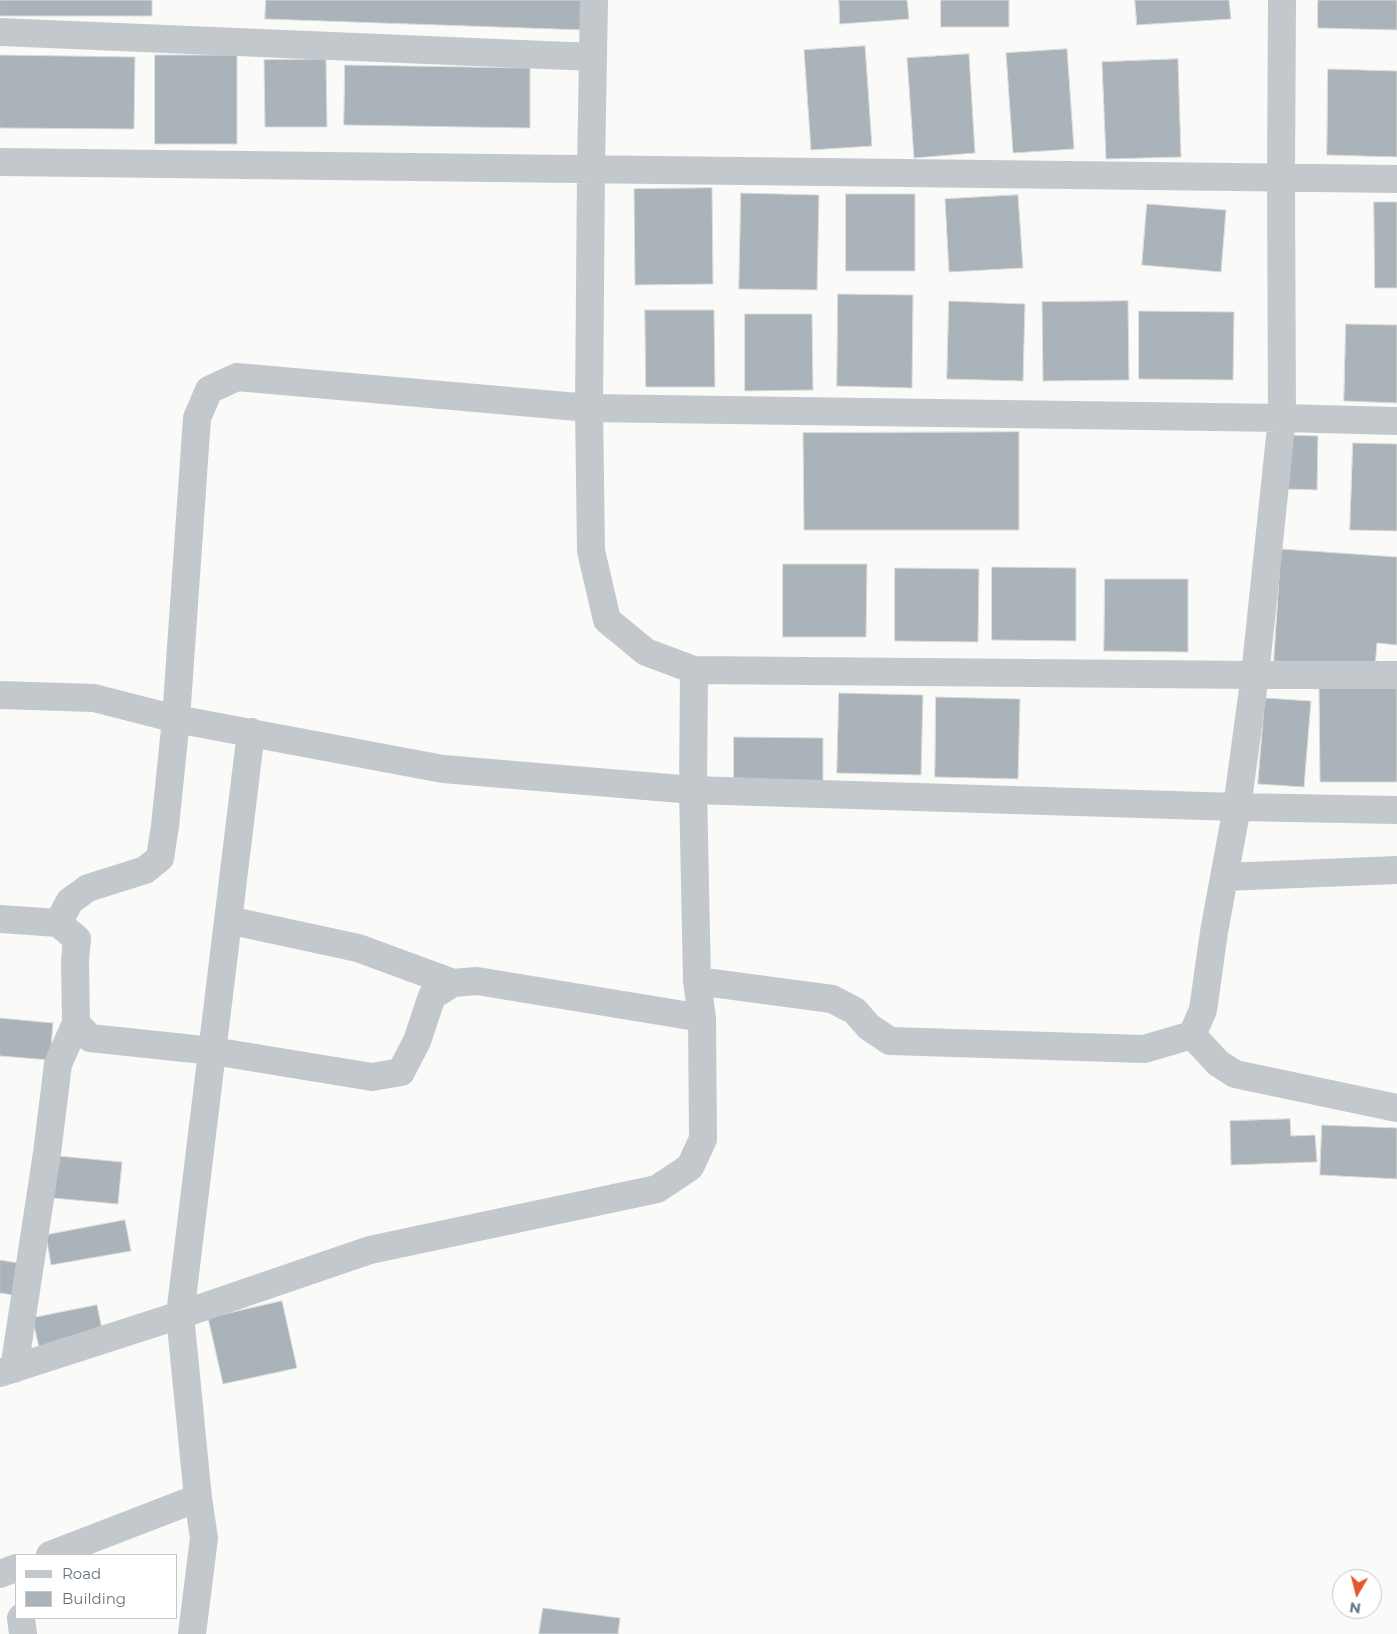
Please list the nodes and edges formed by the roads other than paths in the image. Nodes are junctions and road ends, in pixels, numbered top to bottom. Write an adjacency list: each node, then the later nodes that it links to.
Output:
1 (594, 0): 4 (street)
2 (1282, 0): 7 (street)
3 (0, 32): 4 (street)
4 (593, 57): 6 (street)
5 (0, 162): 6 (street)
6 (590, 169): 7 (street); 9 (street)
7 (1281, 179): 8 (street); 10 (street)
8 (1397, 179)
9 (589, 408): 10 (street); 12 (street); 16 (street)
10 (1282, 418): 11 (street); 13 (street)
11 (1397, 421)
12 (694, 670): 13 (street); 18 (street)
13 (1255, 675): 14 (street); 19 (street)
14 (1397, 675)
15 (0, 695): 16 (street)
16 (176, 719): 17 (street); 25 (street)
17 (251, 732): 18 (street); 24 (street)
18 (693, 790): 19 (street); 26 (street)
19 (1237, 807): 20 (street); 22 (street)
20 (1397, 810)
21 (1397, 870): 22 (street)
22 (1224, 877): 30 (street)
23 (0, 919): 25 (street)
24 (228, 920): 27 (street); 31 (street)
25 (58, 923): 29 (street)
26 (697, 981): 28 (street); 30 (street)
27 (453, 983): 28 (street); 31 (street)
28 (702, 1018): 33 (street)
29 (76, 1023): 31 (street); 34 (street)
30 (1192, 1036): 32 (street)
31 (213, 1051): 33 (street)
32 (1397, 1108)
33 (180, 1315): 34 (street); 35 (street)
34 (7, 1371)
35 (198, 1498): 36 (street); 39 (street)
36 (53, 1554)
37 (21, 1619): 38 (street)
38 (23, 1634)
39 (192, 1634)

